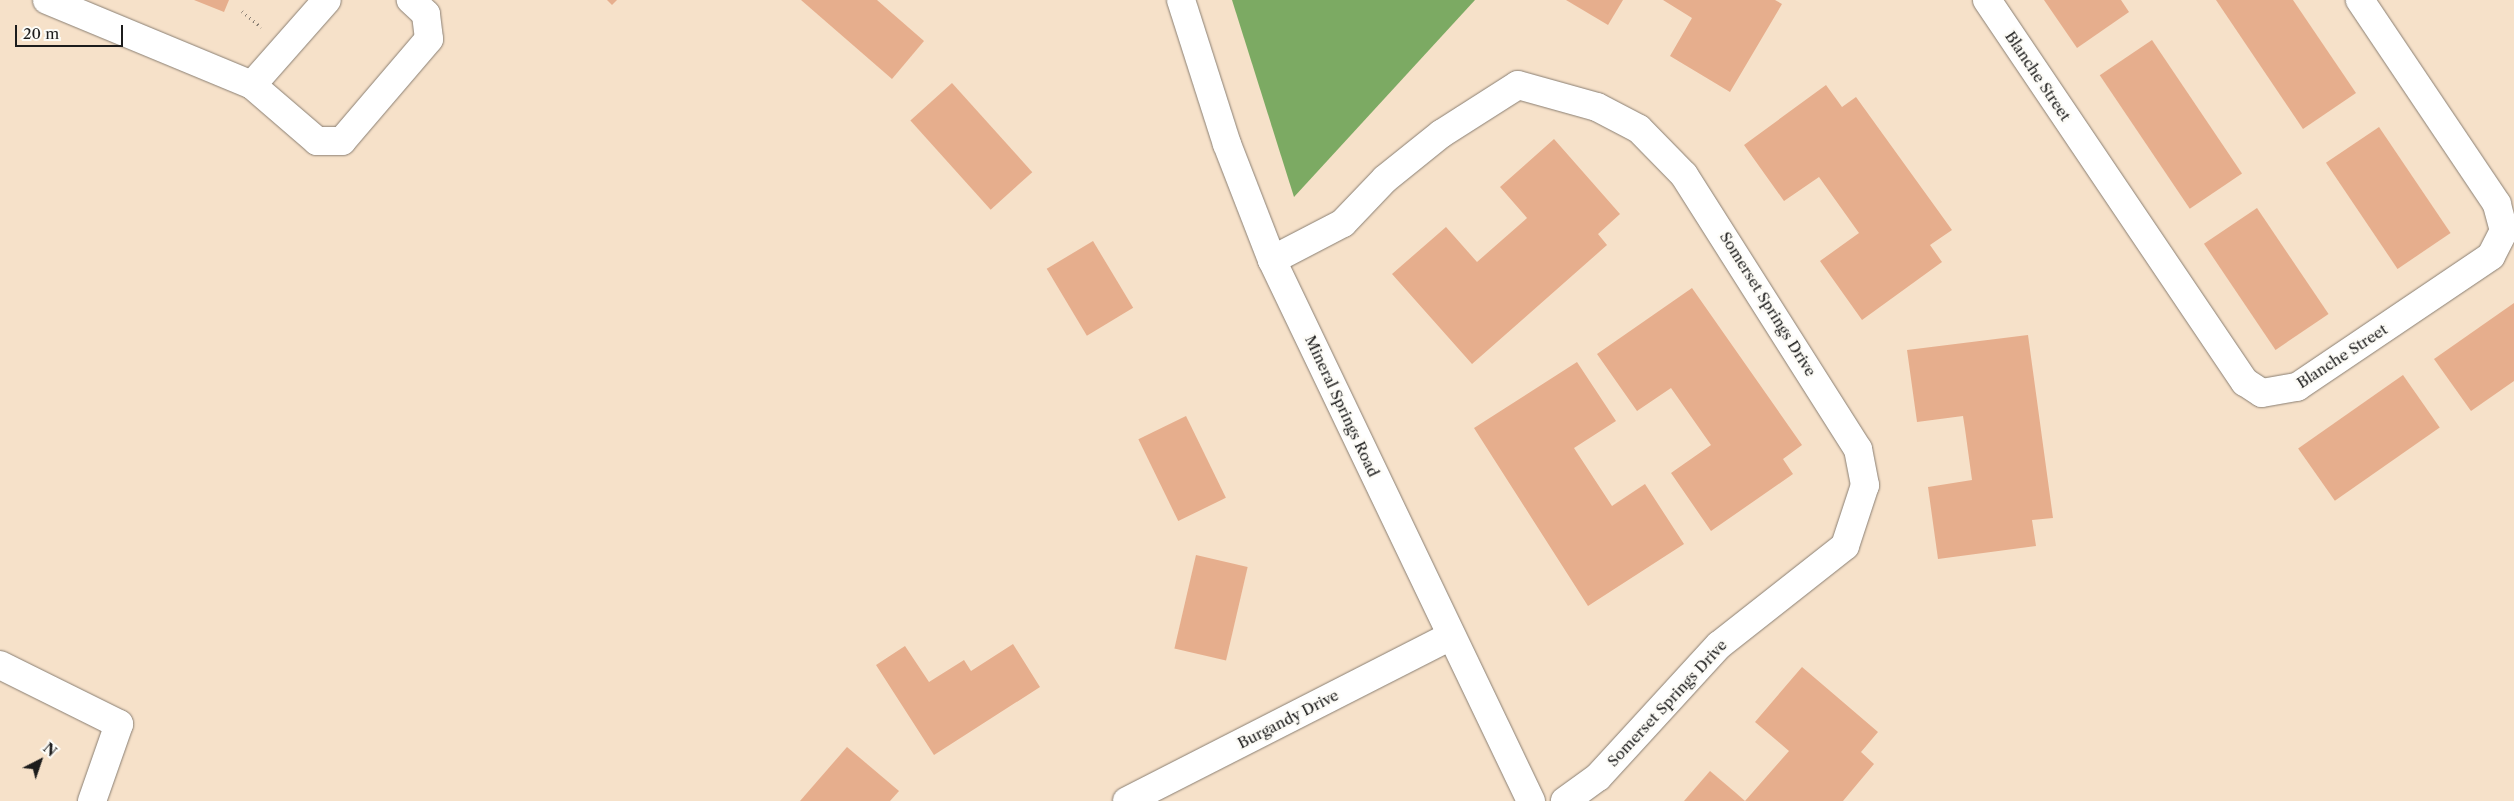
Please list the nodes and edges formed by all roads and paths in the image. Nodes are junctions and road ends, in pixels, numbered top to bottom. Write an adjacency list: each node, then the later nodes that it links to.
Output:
1 (47, 0): 7 (street)
2 (327, 0): 7 (street)
3 (411, 0): 7 (street)
4 (1181, 0): 8 (street, Mineral Springs Road)
5 (1987, 0): 6 (street, Blanche Street)
6 (2360, 0)
7 (252, 85)
8 (1272, 260): 9 (street, Mineral Springs Road); 14 (street, Somerset Springs Drive)
9 (1449, 637): 12 (street, Burgandy Drive); 13 (street, Mineral Springs Road)
10 (0, 665): 11 (street)
11 (92, 801)
12 (1127, 801)
13 (1531, 801)
14 (1565, 801)

